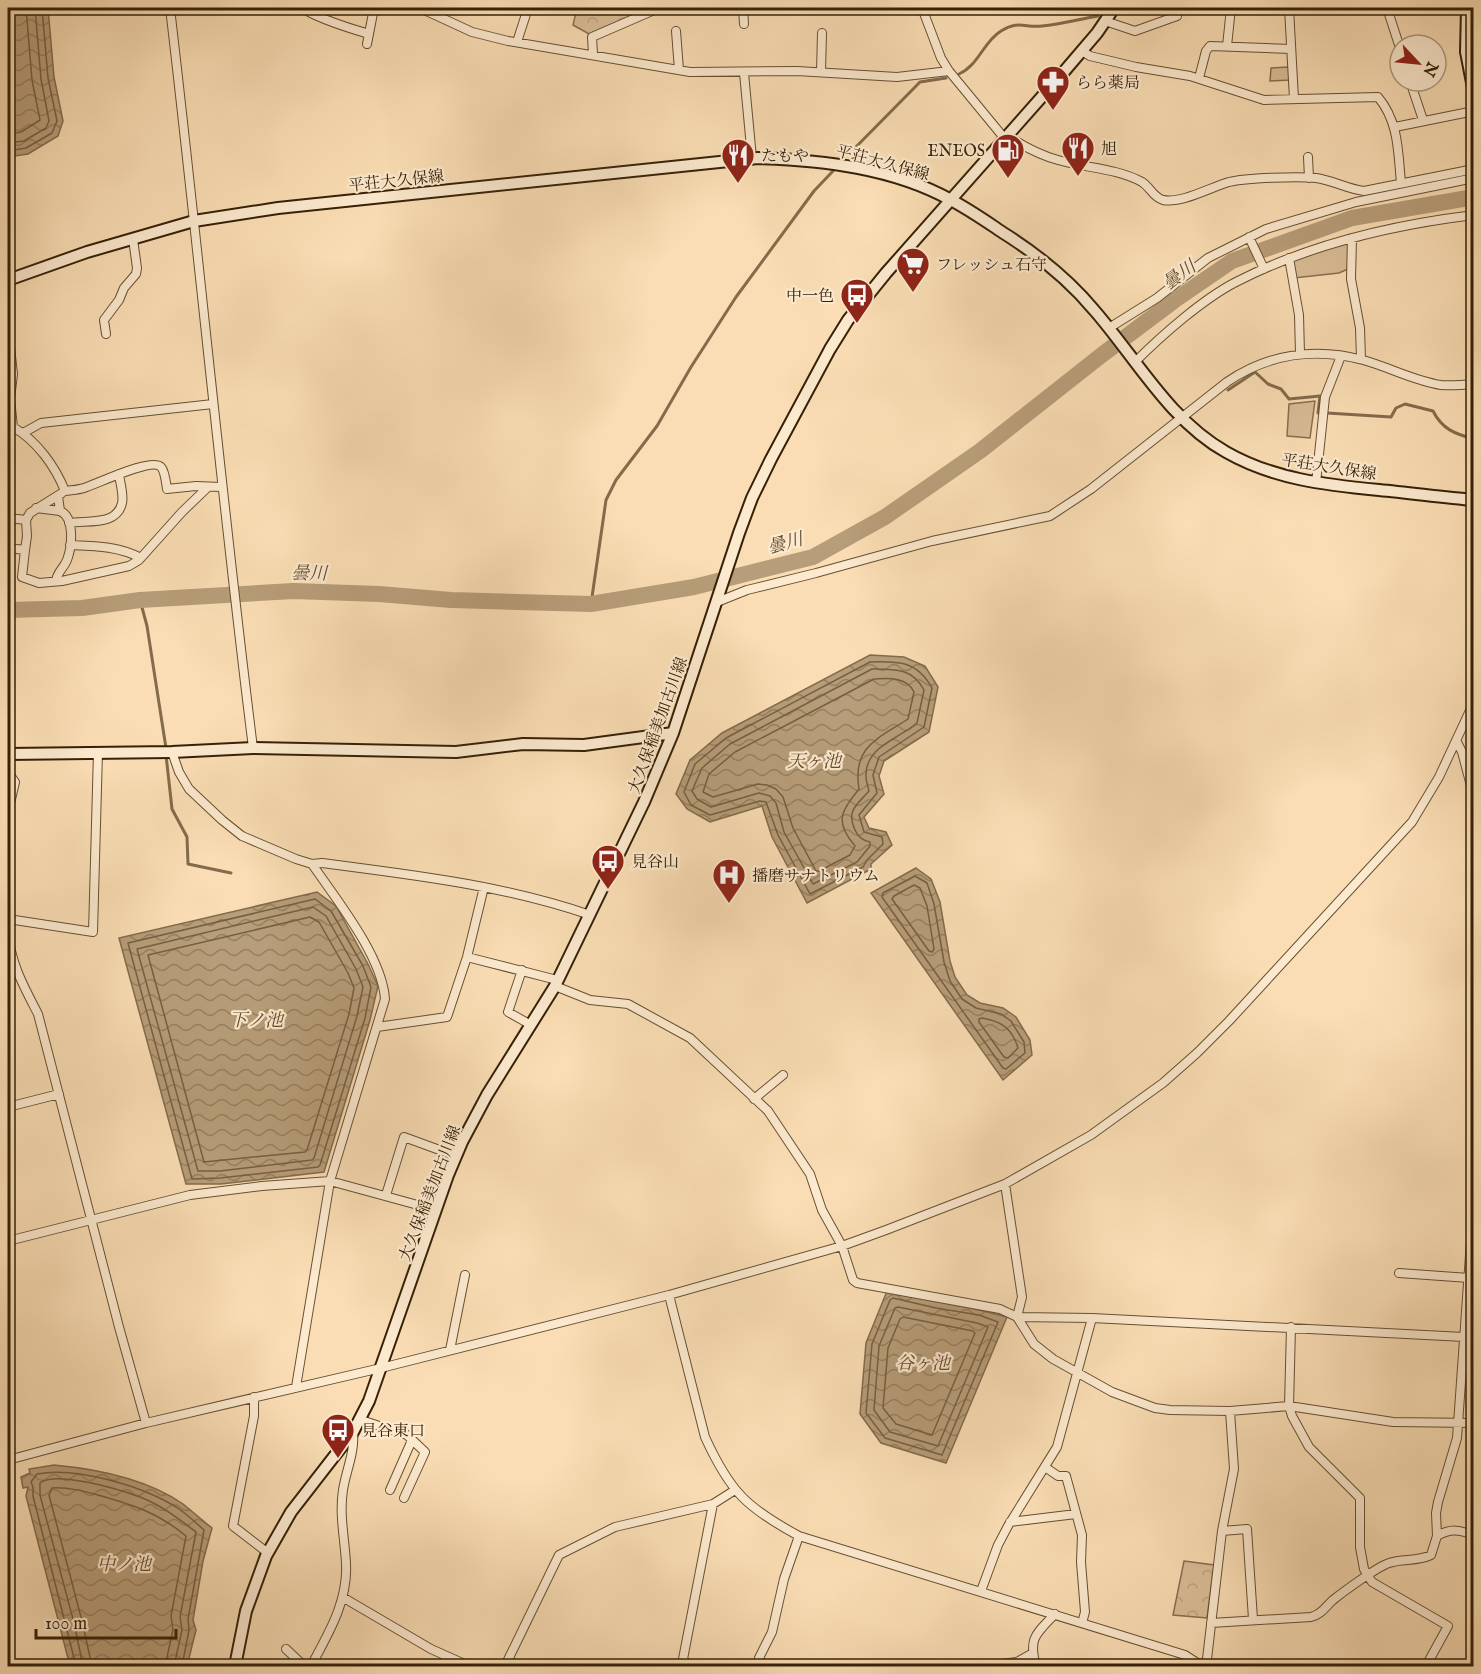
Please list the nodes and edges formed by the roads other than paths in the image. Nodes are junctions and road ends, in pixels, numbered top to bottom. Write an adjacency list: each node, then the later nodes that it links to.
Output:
1 (170, 8): 48 (street)
2 (308, 8): 21 (street)
3 (374, 8): 21 (street)
4 (420, 8): 22 (street)
5 (528, 8): 22 (street)
6 (659, 8): 27 (street)
7 (743, 8): 16 (street)
8 (922, 8): 29 (street)
9 (1114, 8): 15 (main road, 大久保稲美加古川線)
10 (1231, 8): 24 (street)
11 (1289, 8): 25 (street)
12 (1388, 8): 20 (street)
13 (1467, 8): 17 (main road)
14 (1178, 16): 15 (street)
15 (1106, 21): 26 (main road, 大久保稲美加古川線)
16 (744, 24)
17 (1470, 26): 34 (main road)
18 (676, 31): 28 (street)
19 (822, 33): 30 (street)
20 (1396, 33)
21 (369, 34): 23 (street)
22 (516, 42): 27 (street)
23 (367, 44)
24 (1227, 46): 25 (street); 32 (street)
25 (1291, 49): 35 (street)
26 (1082, 51): 32 (street); 39 (main road, 大久保稲美加古川線)
27 (593, 54): 28 (street)
28 (679, 70): 31 (street)
29 (949, 71): 30 (street); 39 (street)
30 (821, 72): 31 (street)
31 (744, 73): 41 (street)
32 (1199, 78): 35 (street)
33 (1414, 93): 37 (street)
34 (1473, 93)
35 (1294, 99): 38 (street)
36 (1473, 111): 37 (street)
37 (1423, 120): 38 (street)
38 (1395, 127): 45 (street)
39 (1007, 138): 43 (street); 46 (main road, 大久保稲美加古川線)
40 (1308, 157): 43 (street)
41 (752, 158): 46 (main road, 平荘大久保線); 48 (main road, 平荘大久保線)
42 (1473, 169): 45 (street)
43 (1309, 178): 45 (street)
44 (1473, 178): 49 (street)
45 (1401, 183)
46 (951, 199): 56 (main road, 平荘大久保線); 83 (main road, 大久保稲美加古川線)
47 (1473, 215): 50 (street)
48 (194, 221): 51 (main road, 平荘大久保線); 64 (street)
49 (1249, 237): 53 (street); 56 (street)
50 (1352, 238): 52 (street); 60 (street)
51 (133, 239): 54 (main road, 平荘大久保線); 57 (street)
52 (1289, 258): 53 (street); 58 (street)
53 (1264, 269): 61 (street)
54 (8, 280)
55 (8, 329): 62 (street)
56 (1110, 330): 61 (main road, 平荘大久保線)
57 (106, 334)
58 (1300, 354): 59 (street); 65 (street)
59 (1341, 356): 60 (street); 68 (street)
60 (1361, 359): 63 (street)
61 (1134, 360): 65 (main road, 平荘大久保線)
62 (10, 374): 66 (street)
63 (1473, 384)
64 (213, 404): 66 (street); 70 (street)
65 (1182, 419): 68 (main road, 平荘大久保線); 83 (street)
66 (23, 433): 71 (street)
67 (119, 474): 69 (street); 71 (street); 77 (street)
68 (1316, 483): 72 (main road, 平荘大久保線)
69 (208, 487): 70 (street); 81 (street)
70 (221, 488): 87 (street)
71 (62, 493): 73 (street); 74 (street)
72 (1473, 500)
73 (36, 508): 74 (street); 76 (street)
74 (60, 511): 77 (street)
75 (8, 518): 76 (street)
76 (26, 520): 80 (street)
77 (69, 523): 78 (street)
78 (70, 545): 81 (street); 82 (street)
79 (8, 548): 80 (street)
80 (25, 550): 82 (street)
81 (141, 558): 82 (street)
82 (56, 581)
83 (717, 602): 85 (main road, 大久保稲美加古川線)
84 (1473, 702): 86 (street)
85 (673, 733): 87 (main road); 97 (main road, 大久保稲美加古川線)
86 (1457, 742): 92 (street); 111 (street)
87 (253, 748): 89 (main road)
88 (98, 752): 89 (main road); 90 (main road); 98 (street)
89 (172, 752): 94 (street)
90 (8, 754)
91 (8, 772): 93 (street)
92 (1473, 797)
93 (8, 812)
94 (312, 864): 95 (street); 104 (street)
95 (484, 887): 97 (street); 100 (street)
96 (8, 910): 98 (street)
97 (590, 915): 102 (main road, 大久保稲美加古川線)
98 (8, 918)
99 (8, 932): 106 (street)
100 (467, 957): 101 (street); 104 (street)
101 (522, 970): 102 (street); 103 (street)
102 (556, 983): 103 (main road, 大久保稲美加古川線); 107 (street)
103 (531, 1025): 109 (main road, 大久保稲美加古川線)
104 (377, 1028): 110 (street)
105 (783, 1075): 107 (street)
106 (59, 1094): 108 (street); 115 (street)
107 (754, 1099): 117 (street)
108 (8, 1107)
109 (456, 1156): 112 (street); 114 (main road, 大久保稲美加古川線)
110 (330, 1181): 112 (street); 115 (street); 129 (street)
111 (1005, 1184): 117 (street); 122 (street)
112 (386, 1196): 114 (street)
113 (1473, 1199): 120 (street)
114 (436, 1210): 127 (main road, 大久保稲美加古川線)
115 (92, 1220): 116 (street); 134 (street)
116 (8, 1241)
117 (842, 1246): 121 (street); 122 (street)
118 (1399, 1273): 120 (street)
119 (465, 1275): 126 (street)
120 (1468, 1278): 125 (street)
121 (669, 1295): 126 (street); 142 (street)
122 (1017, 1317): 123 (street); 128 (street)
123 (1092, 1318): 124 (street); 128 (street)
124 (1291, 1328): 125 (street); 131 (street)
125 (1464, 1337): 135 (street)
126 (450, 1350): 127 (street)
127 (381, 1368): 129 (street); 133 (main road, 大久保稲美加古川線)
128 (1078, 1372): 132 (street); 140 (street)
129 (296, 1387): 130 (street)
130 (255, 1397): 134 (street); 151 (street)
131 (1289, 1406): 132 (street); 135 (street); 152 (street)
132 (1230, 1412): 147 (street)
133 (361, 1419): 137 (main road, 大久保稲美加古川線); 138 (street)
134 (146, 1423): 139 (street)
135 (1457, 1423): 136 (street); 150 (street)
136 (1473, 1423)
137 (353, 1432): 151 (main road, 大久保稲美加古川線); 154 (street)
138 (412, 1440): 141 (street); 143 (street)
139 (8, 1460)
140 (1045, 1467): 145 (street); 146 (street)
141 (390, 1490)
142 (735, 1490): 144 (street); 149 (street)
143 (404, 1498)
144 (713, 1504): 165 (street); 166 (street)
145 (1076, 1514): 146 (street); 157 (street)
146 (1010, 1522): 153 (street)
147 (1222, 1531): 156 (street); 158 (street)
148 (1473, 1535): 150 (street)
149 (799, 1536): 153 (street); 170 (street)
150 (1437, 1536): 152 (street)
151 (268, 1553): 161 (main road, 大久保稲美加古川線)
152 (1368, 1576): 156 (street); 174 (street)
153 (981, 1591): 155 (street)
154 (344, 1598): 163 (street); 164 (street)
155 (1055, 1614): 157 (street); 160 (street)
156 (1253, 1620): 158 (street)
157 (1082, 1623): 173 (street)
158 (1211, 1623): 173 (street)
159 (286, 1649): 162 (street)
160 (1033, 1653): 171 (street); 172 (street)
161 (235, 1666)
162 (304, 1666)
163 (310, 1666)
164 (469, 1666)
165 (505, 1666)
166 (689, 1666)
167 (697, 1666): 168 (street)
168 (702, 1666)
169 (725, 1666): 170 (street)
170 (761, 1666)
171 (935, 1666)
172 (1036, 1666)
173 (1202, 1666)
174 (1426, 1666)

